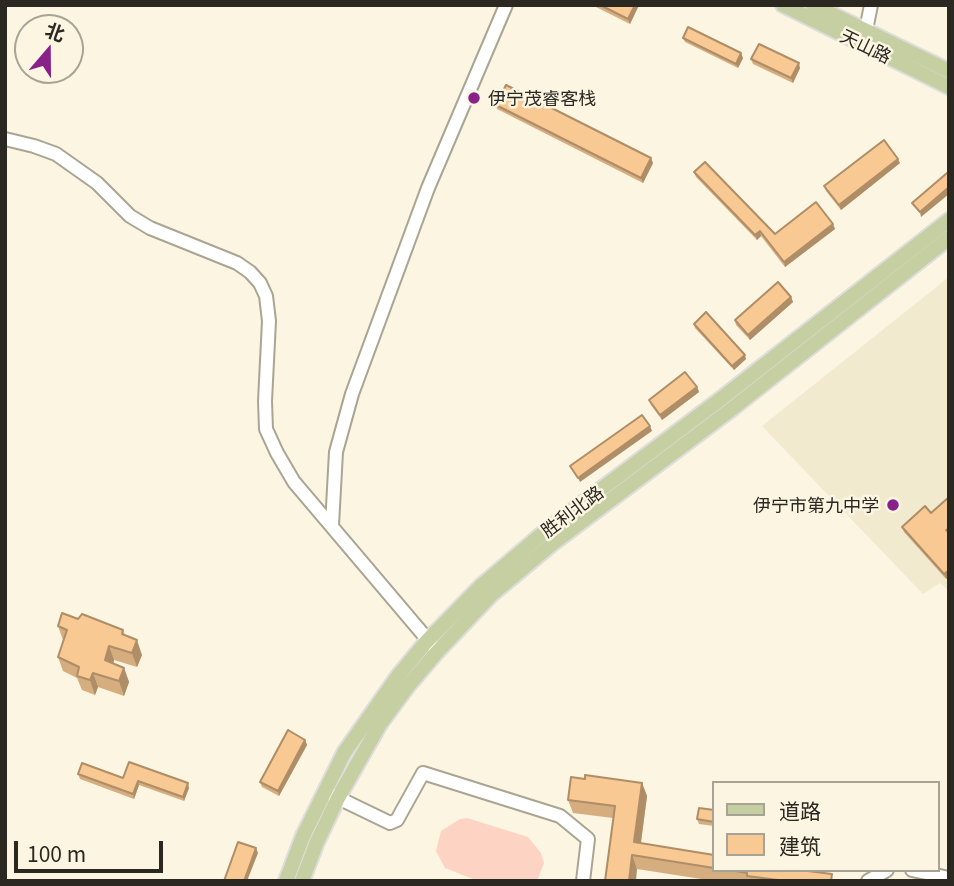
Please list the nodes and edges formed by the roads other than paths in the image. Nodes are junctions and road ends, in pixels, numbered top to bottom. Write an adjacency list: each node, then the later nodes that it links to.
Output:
1 (506, 5): 11 (street)
2 (783, 5): 5 (main road, 天山路)
3 (813, 5): 5 (main road, 天山路)
4 (871, 5): 5 (street)
5 (863, 36): 6 (main road, 天山路); 7 (main road, 天山路)
6 (949, 71)
7 (949, 86)
8 (5, 139): 11 (street)
9 (949, 220): 12 (main road, 胜利北路)
10 (949, 238): 12 (main road, 胜利北路)
11 (332, 526): 12 (street)
12 (432, 646): 13 (main road, 胜利北路); 14 (main road, 胜利北路)
13 (323, 792): 14 (street); 18 (main road, 胜利北路)
14 (338, 798): 19 (main road, 胜利北路); 20 (street)
15 (883, 872): 21 (street)
16 (921, 872): 17 (street)
17 (949, 878)
18 (286, 881)
19 (302, 881)
20 (583, 881)
21 (867, 881)

